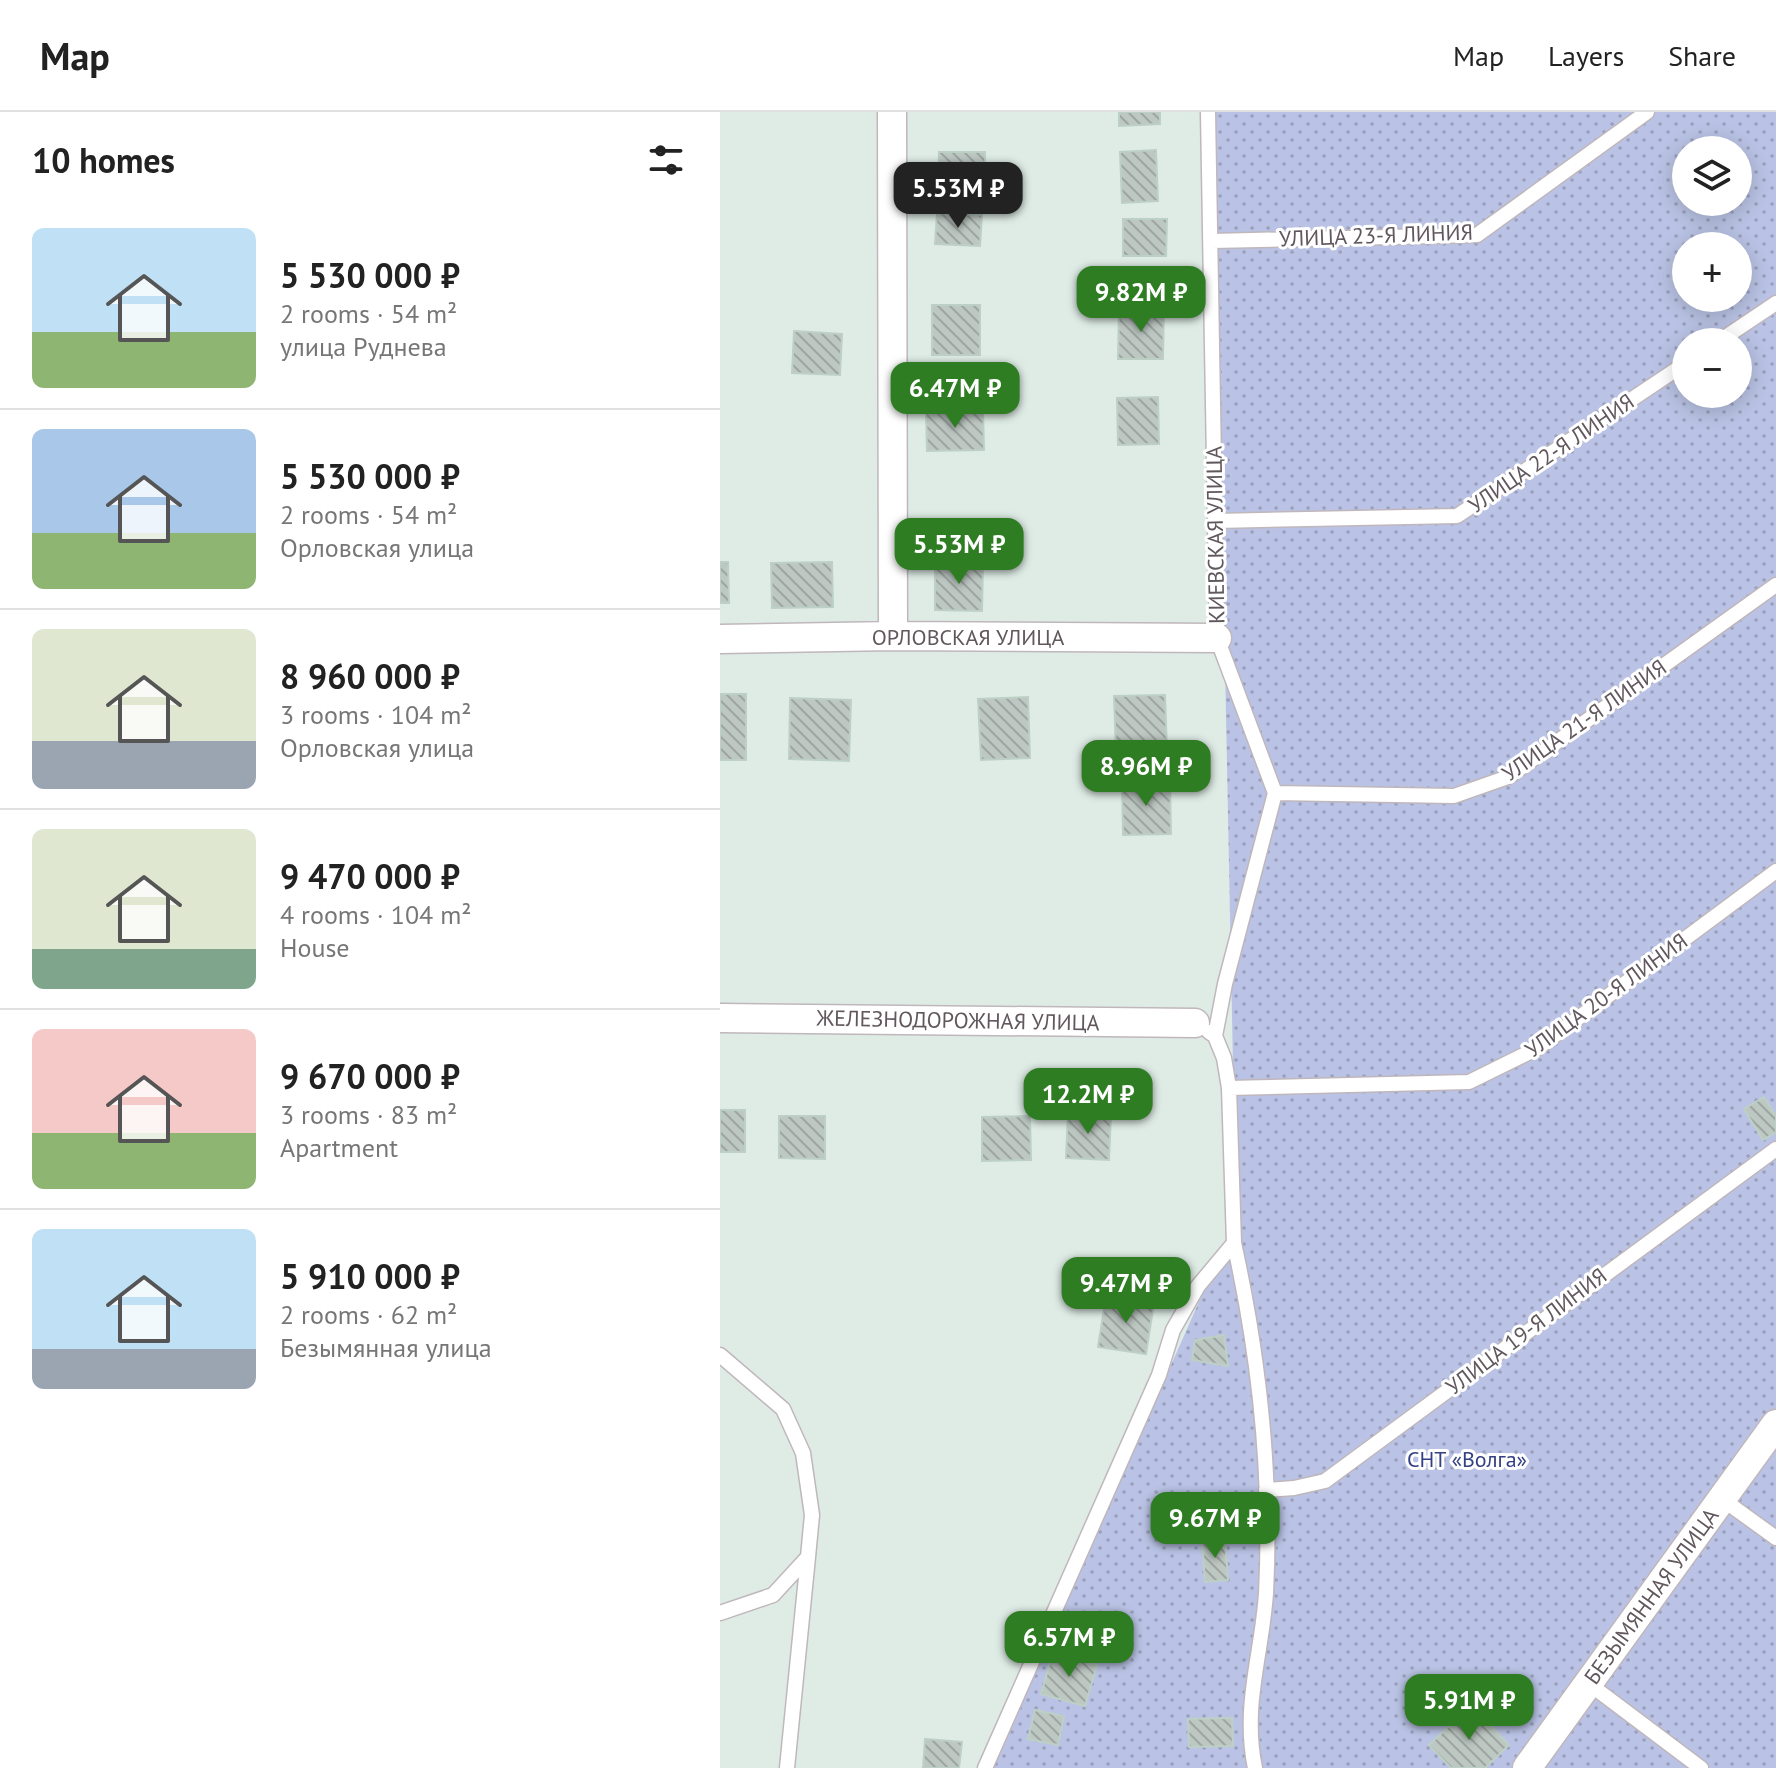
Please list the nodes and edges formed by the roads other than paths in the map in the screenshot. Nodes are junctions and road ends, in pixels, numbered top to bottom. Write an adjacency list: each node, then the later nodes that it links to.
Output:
1 (892, 112): 10 (street)
2 (1208, 112): 4 (lane, КИЕВСКАЯ УЛИЦА)
3 (1647, 112): 4 (lane, УЛИЦА 23-Я ЛИНИЯ)
4 (1211, 241): 8 (lane, КИЕВСКАЯ УЛИЦА)
5 (1776, 303): 6 (lane)
6 (1739, 328)
7 (1672, 372): 8 (lane, УЛИЦА 22-Я ЛИНИЯ)
8 (1215, 521): 11 (lane, КИЕВСКАЯ УЛИЦА)
9 (1776, 585): 13 (lane, УЛИЦА 21-Я ЛИНИЯ)
10 (893, 636): 11 (street, ОРЛОВСКАЯ УЛИЦА); 12 (street, ОРЛОВСКАЯ УЛИЦА)
11 (1217, 638): 13 (lane, КИЕВСКАЯ УЛИЦА)
12 (720, 639)
13 (1275, 793): 16 (lane)
14 (1776, 871): 17 (lane, УЛИЦА 20-Я ЛИНИЯ)
15 (720, 1018): 16 (street, ЖЕЛЕЗНОДОРОЖНАЯ УЛИЦА)
16 (1205, 1029): 17 (lane)
17 (1229, 1088): 19 (lane)
18 (1776, 1149): 22 (lane, УЛИЦА 19-Я ЛИНИЯ)
19 (1234, 1243): 22 (lane); 29 (lane)
20 (720, 1355): 25 (lane)
21 (1776, 1424): 23 (street, БЕЗЫМЯННАЯ УЛИЦА)
22 (1266, 1490): 30 (lane)
23 (1722, 1499): 24 (lane); 27 (street, БЕЗЫМЯННАЯ УЛИЦА)
24 (1776, 1538)
25 (808, 1557): 26 (lane); 28 (lane)
26 (720, 1613)
27 (1588, 1683): 31 (street, БЕЗЫМЯННАЯ УЛИЦА); 32 (lane)
28 (787, 1768)
29 (985, 1768)
30 (1255, 1768)
31 (1527, 1768)
32 (1701, 1768)

